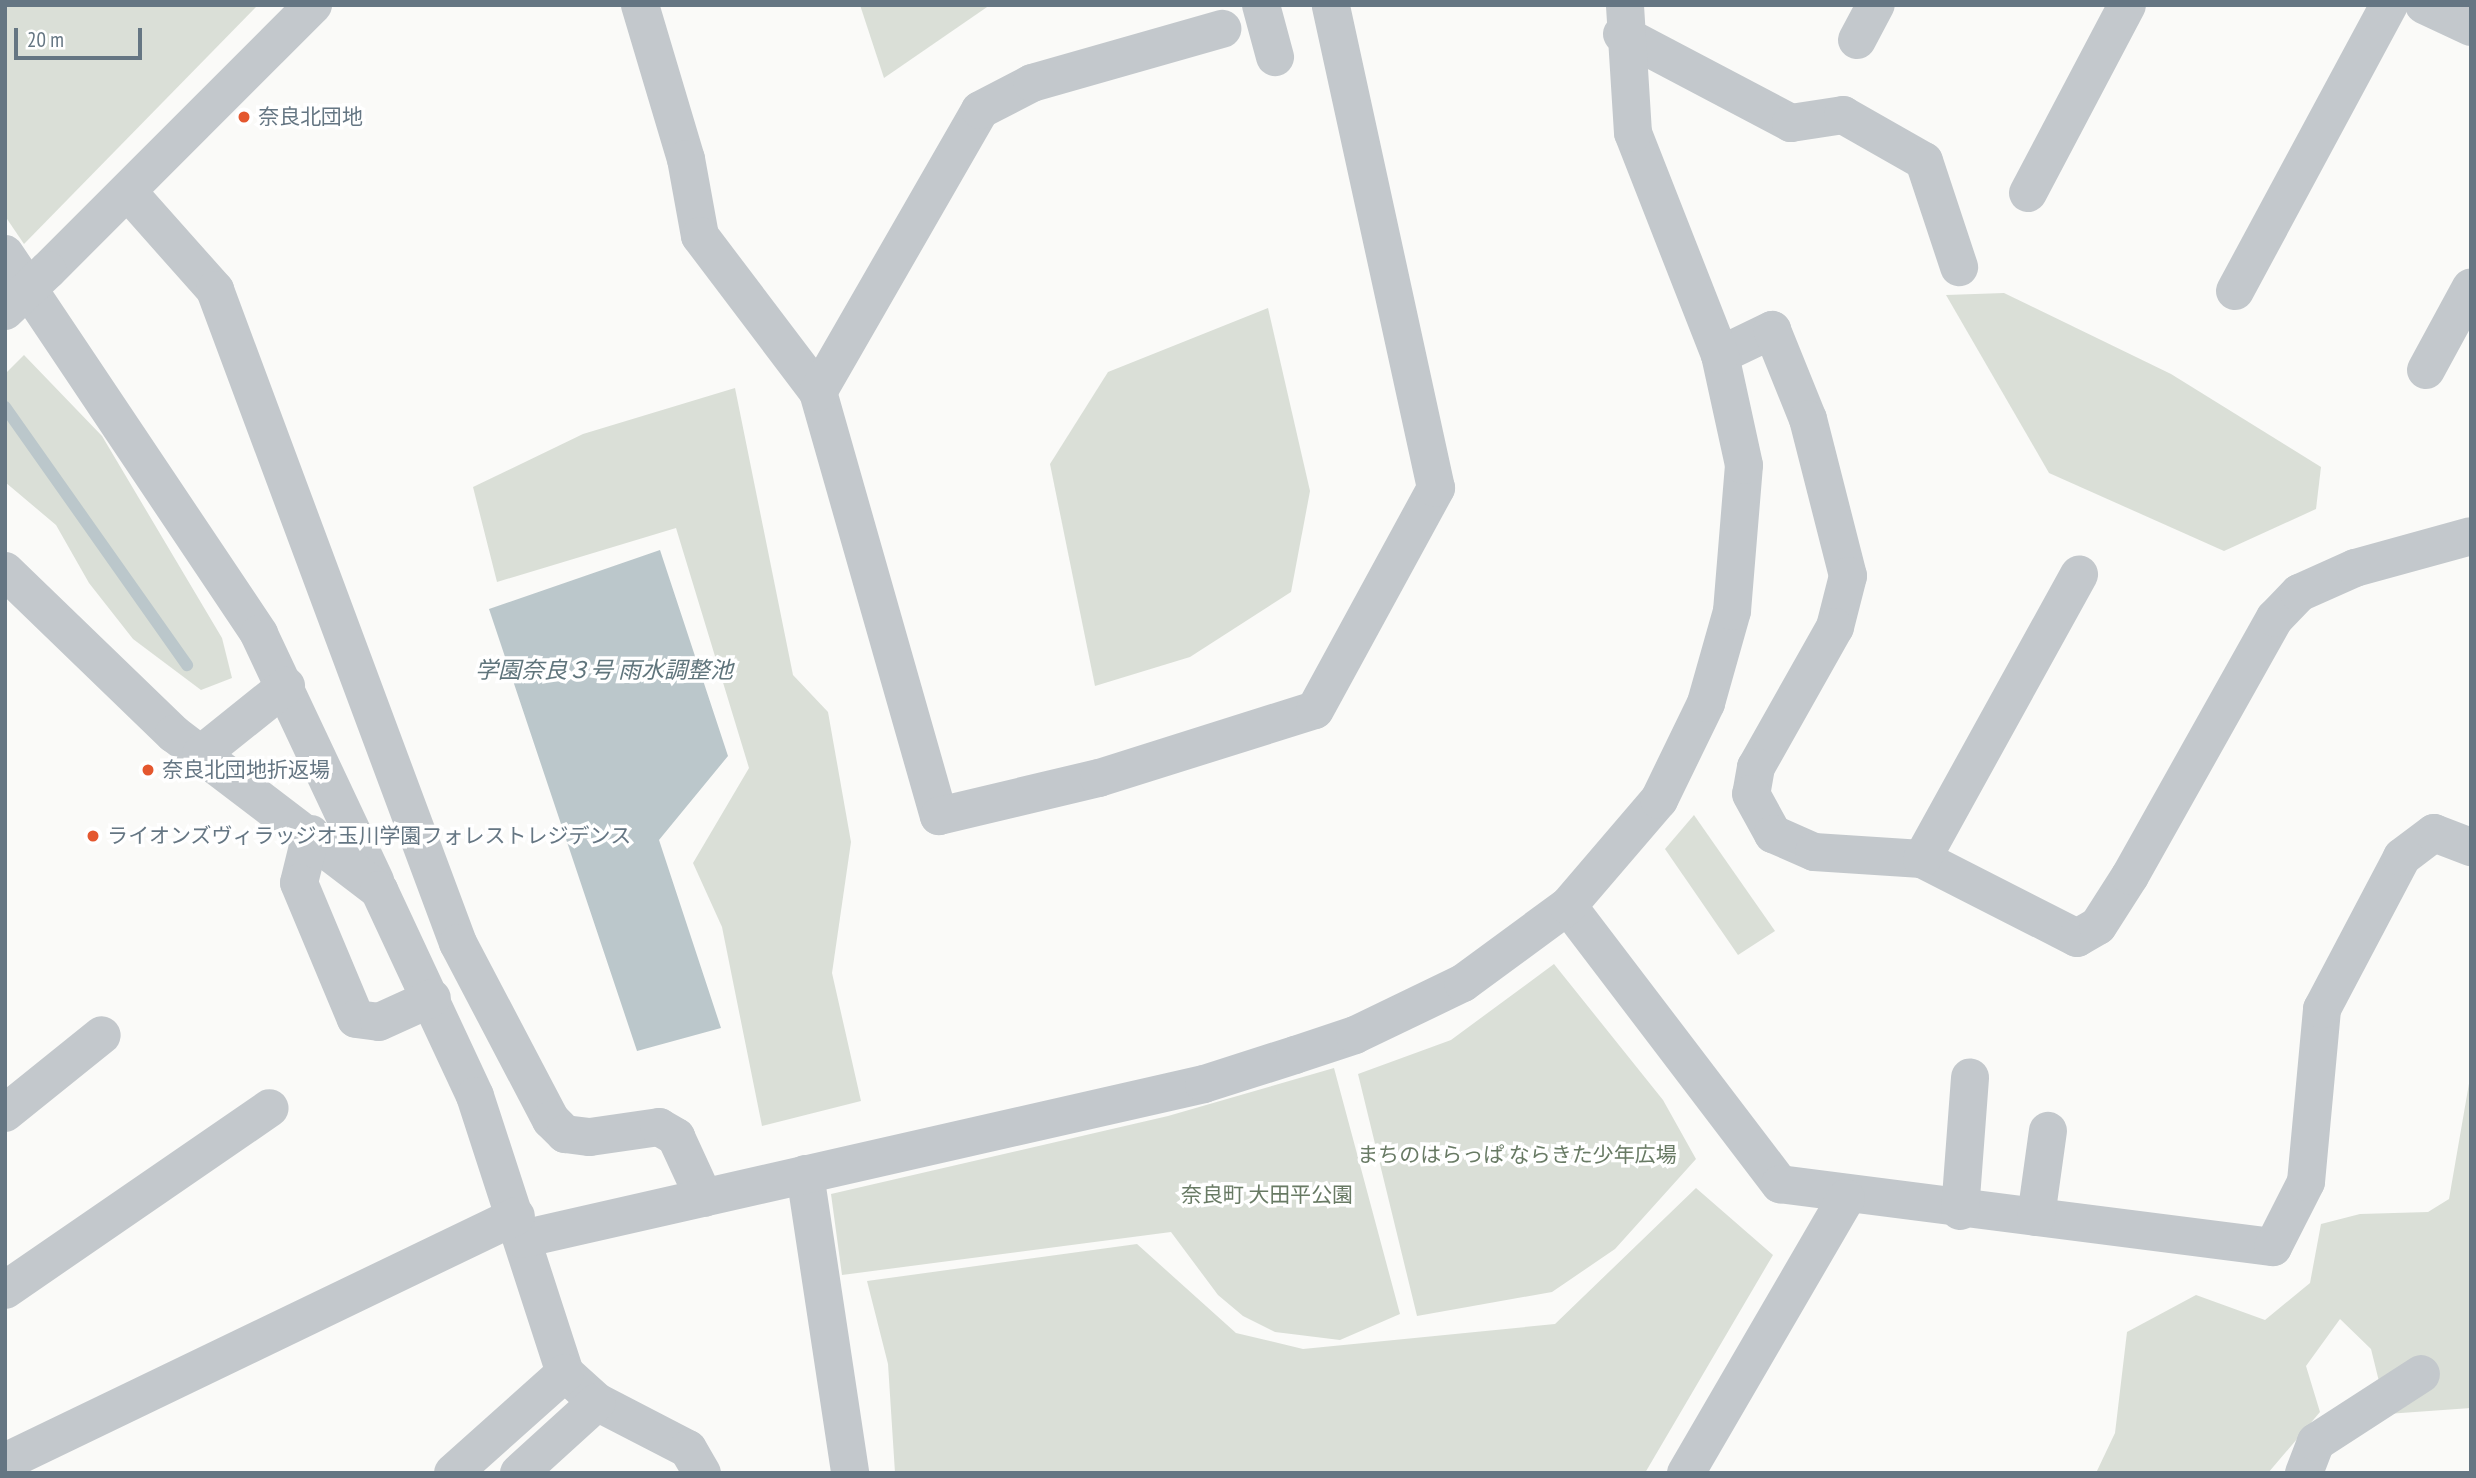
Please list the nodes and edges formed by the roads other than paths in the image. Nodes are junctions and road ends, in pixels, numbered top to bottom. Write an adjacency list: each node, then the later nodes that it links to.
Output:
1 (313, 5): 14 (street)
2 (640, 5): 23 (street)
3 (1261, 5): 13 (street)
4 (1331, 5): 23 (street)
5 (1876, 5): 12 (street)
6 (2127, 5): 15 (street)
7 (2389, 5): 19 (street)
8 (2424, 5): 10 (street)
9 (1623, 20): 17 (street); 21 (street)
10 (2471, 27)
11 (1222, 29): 23 (street)
12 (1857, 40)
13 (1275, 57)
14 (129, 193): 20 (street, bridge); 41 (street)
15 (2028, 193)
16 (5, 254): 27 (street)
17 (1959, 267)
18 (2471, 287): 22 (street)
19 (2235, 291)
20 (5, 311)
21 (1720, 355): 31 (street); 33 (street)
22 (2426, 370)
23 (818, 391)
24 (2471, 536): 31 (street)
25 (5, 571): 28 (street)
26 (2079, 575): 31 (street)
27 (286, 687): 28 (street); 32 (street)
28 (201, 754): 29 (street)
29 (310, 834): 32 (street); 34 (street)
30 (2471, 847): 44 (street)
31 (1922, 859)
32 (379, 890): 34 (street)
33 (1568, 906): 40 (street); 42 (street)
34 (432, 998): 45 (street)
35 (102, 1035): 38 (street)
36 (1970, 1077): 43 (street)
37 (270, 1108): 46 (street)
38 (5, 1113)
39 (2048, 1130): 44 (street)
40 (805, 1174): 41 (street); 54 (street)
41 (704, 1198): 45 (street)
42 (1846, 1198): 43 (street); 55 (street)
43 (1960, 1211): 44 (street)
44 (2036, 1217)
45 (519, 1228): 47 (street); 50 (street)
46 (5, 1290)
47 (565, 1373): 49 (street); 51 (street)
48 (2421, 1374): 56 (street)
49 (597, 1402): 52 (street); 53 (street)
50 (5, 1462)
51 (453, 1473)
52 (519, 1473)
53 (702, 1473)
54 (850, 1473)
55 (1686, 1473)
56 (2304, 1473)

